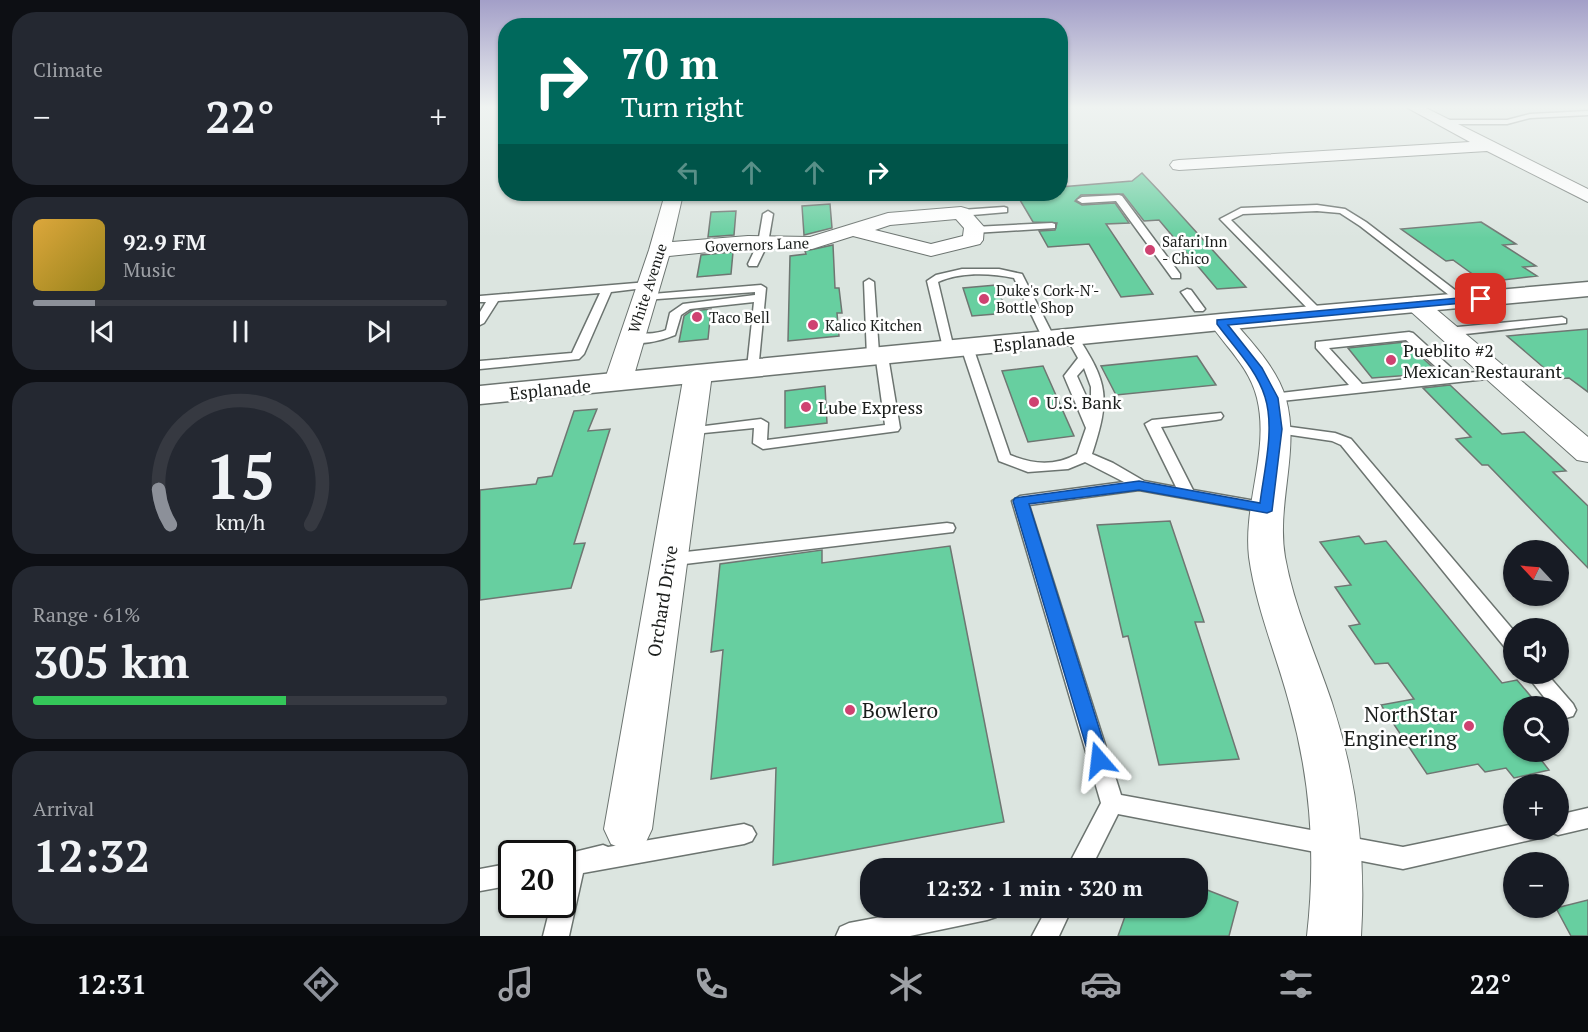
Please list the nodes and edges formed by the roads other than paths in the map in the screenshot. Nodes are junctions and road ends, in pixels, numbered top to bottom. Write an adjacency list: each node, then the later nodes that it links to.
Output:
1 (1413, 151): 3 (street)
2 (1499, 151): 4 (street)
3 (1179, 165)
4 (1588, 196)
5 (1082, 200): 16 (lane)
6 (672, 201): 14 (street, White Avenue)
7 (1004, 210): 8 (lane)
8 (962, 213): 11 (street, Governors Lane); 12 (street)
9 (768, 214): 13 (lane)
10 (1053, 226): 12 (lane)
11 (852, 230): 12 (street); 13 (street, Governors Lane)
12 (974, 230)
13 (763, 243): 14 (street, Governors Lane); 15 (lane)
14 (660, 250): 19 (street, White Avenue)
15 (753, 264)
16 (1176, 276)
17 (869, 282): 35 (lane)
18 (607, 288): 19 (lane); 22 (lane); 36 (lane)
19 (646, 291): 23 (lane); 32 (street, White Avenue)
20 (1187, 292): 28 (lane)
21 (1584, 293): 25 (main road, Esplanade)
22 (494, 297): 24 (lane); 29 (lane)
23 (760, 298): 32 (lane); 37 (lane)
24 (480, 299)
25 (1462, 300): 26 (main road, Esplanade); 27 (lane)
26 (1416, 304): 27 (main road, Esplanade); 31 (street)
27 (1318, 313): 28 (main road, Esplanade)
28 (1210, 316): 33 (main road, Esplanade); 44 (street)
29 (480, 321)
30 (1562, 321): 31 (lane)
31 (1448, 332): 39 (street)
32 (631, 339): 41 (street, White Avenue)
33 (1068, 345): 34 (main road, Esplanade); 34 (lane); 46 (lane); 46 (lane)
34 (958, 348): 35 (main road, Esplanade); 49 (lane)
35 (877, 356): 37 (main road, Esplanade); 47 (lane)
36 (480, 365)
37 (753, 368): 38 (main road, Esplanade)
38 (698, 374): 41 (main road, Esplanade); 47 (street, Orchard Drive)
39 (1496, 374): 40 (lane); 48 (street)
40 (1455, 378): 42 (lane); 42 (lane)
41 (618, 382): 43 (main road, Esplanade)
42 (1359, 388): 44 (lane)
43 (480, 395)
44 (1274, 413): 52 (street); 55 (lane)
45 (1216, 416): 51 (lane)
46 (1093, 428): 49 (lane)
47 (689, 432): 54 (street, Orchard Drive)
48 (1588, 453)
49 (1084, 456): 50 (lane)
50 (1139, 486): 51 (lane); 58 (lane)
51 (1187, 494): 52 (lane)
52 (1267, 508): 64 (street)
53 (947, 528): 54 (lane)
54 (668, 561): 61 (street, Orchard Drive)
55 (1503, 632)
56 (1544, 684): 57 (lane)
57 (1554, 696)
58 (1112, 803): 64 (lane); 65 (lane)
59 (1588, 818): 60 (lane)
60 (1569, 822)
61 (628, 829): 66 (lane)
62 (744, 834): 66 (lane)
63 (1503, 837): 64 (lane)
64 (1335, 846): 74 (street)
65 (1084, 858)
66 (577, 863): 71 (lane)
67 (498, 877): 68 (lane)
68 (480, 880)
69 (938, 918): 72 (lane)
70 (1055, 918): 73 (lane)
71 (556, 936)
72 (849, 936)
73 (1045, 936)
74 (1334, 936)

